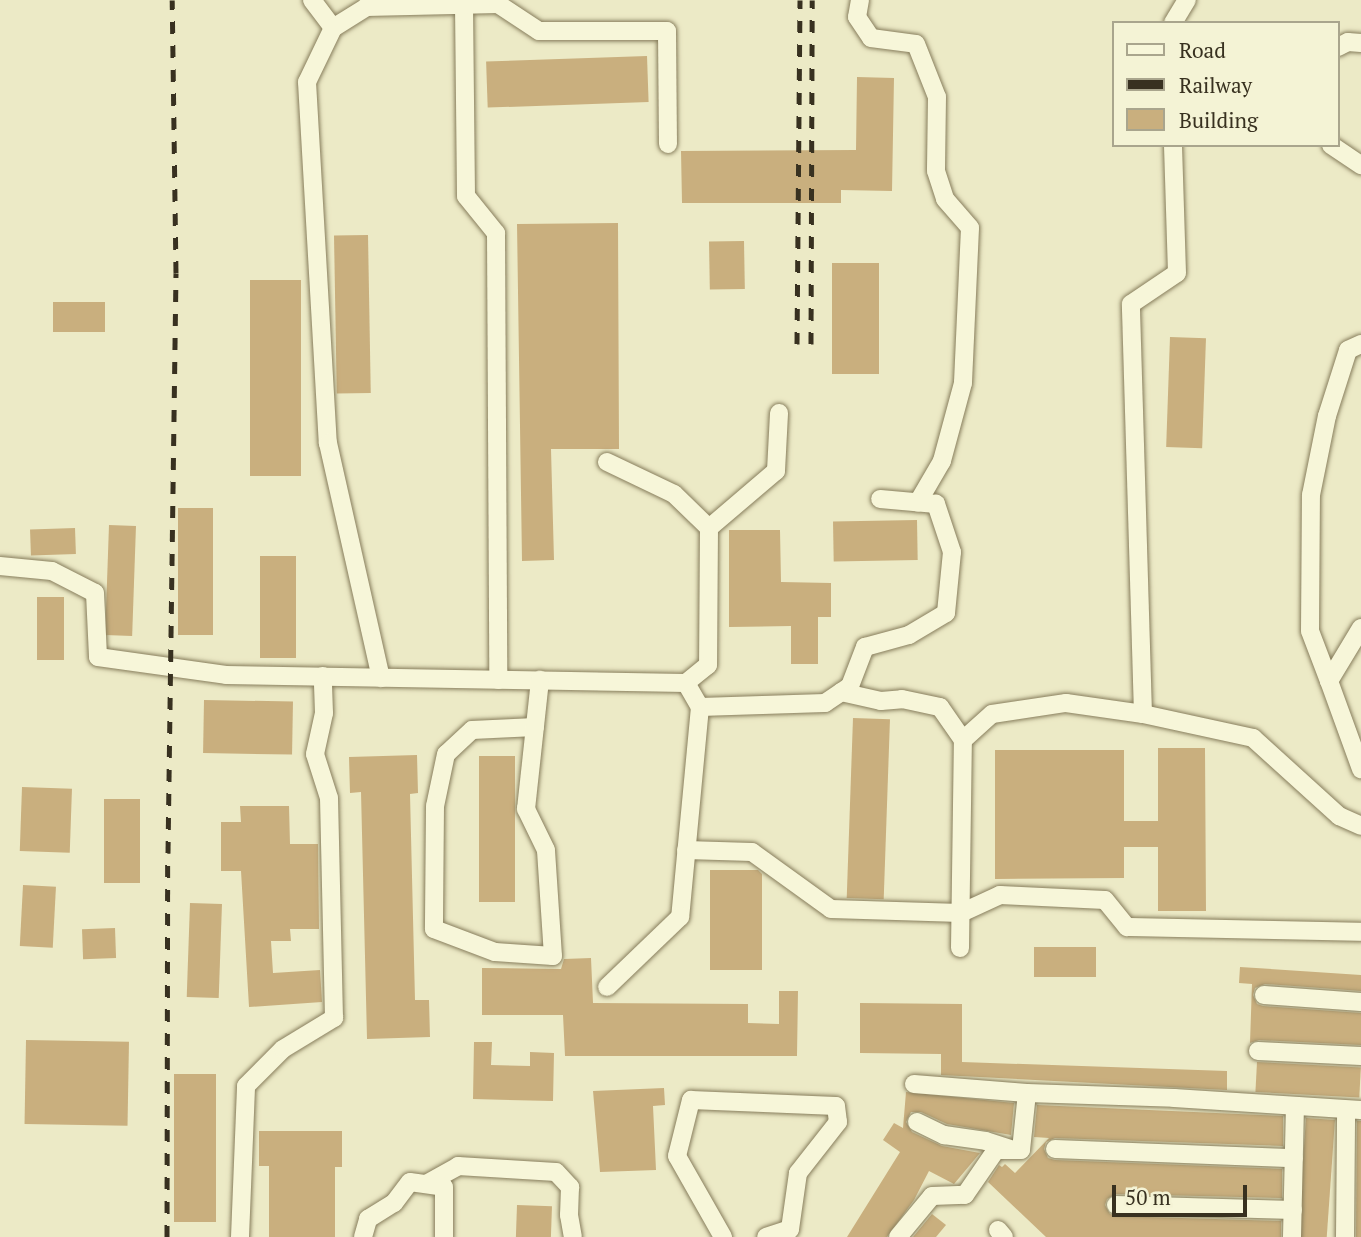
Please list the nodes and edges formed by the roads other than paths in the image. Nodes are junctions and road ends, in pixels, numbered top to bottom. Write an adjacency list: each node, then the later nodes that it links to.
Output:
1 (312, 0): 6 (street)
2 (860, 0): 17 (street)
3 (1187, 0): 5 (street)
4 (464, 5): 6 (street); 9 (street); 23 (street)
5 (1174, 21)
6 (333, 27): 22 (street)
7 (1361, 43): 8 (street)
8 (1340, 46)
9 (668, 144)
10 (1173, 147): 29 (street)
11 (1334, 147): 12 (street)
12 (1361, 165)
13 (1361, 344): 25 (street)
14 (779, 413): 18 (street)
15 (607, 462): 18 (street)
16 (880, 499): 17 (street)
17 (918, 502): 27 (street)
18 (709, 528): 26 (street)
19 (0, 566): 21 (street)
20 (1361, 628): 25 (street)
21 (323, 676): 22 (street); 54 (street)
22 (381, 678): 23 (street)
23 (498, 680): 24 (street)
24 (540, 680): 26 (street); 30 (street)
25 (1329, 681): 32 (street)
26 (685, 683): 28 (street)
27 (841, 692): 28 (street); 31 (street)
28 (699, 706): 34 (street)
29 (1143, 714): 31 (street); 33 (street)
30 (535, 727): 30 (street)
31 (963, 740): 35 (street)
32 (1361, 769)
33 (1361, 826)
34 (686, 850): 35 (street); 38 (street)
35 (961, 913): 36 (street); 37 (street)
36 (1361, 932)
37 (960, 948)
38 (607, 987)
39 (1264, 995): 40 (street)
40 (1361, 1002)
41 (1258, 1051): 42 (street)
42 (1361, 1056)
43 (914, 1084): 44 (street)
44 (1027, 1093): 45 (street); 49 (street)
45 (1295, 1108): 46 (street); 50 (street)
46 (1354, 1110): 62 (street)
47 (917, 1122): 49 (street)
48 (1055, 1149): 50 (street)
49 (1013, 1150): 60 (street)
50 (1294, 1158): 53 (street)
51 (426, 1184): 55 (street); 56 (street); 57 (street)
52 (1116, 1205): 53 (street)
53 (1293, 1210): 61 (street)
54 (240, 1237)
55 (363, 1237)
56 (444, 1237)
57 (573, 1237)
58 (723, 1237): 59 (street)
59 (766, 1237)
60 (898, 1237)
61 (1293, 1237)
62 (1345, 1237)

